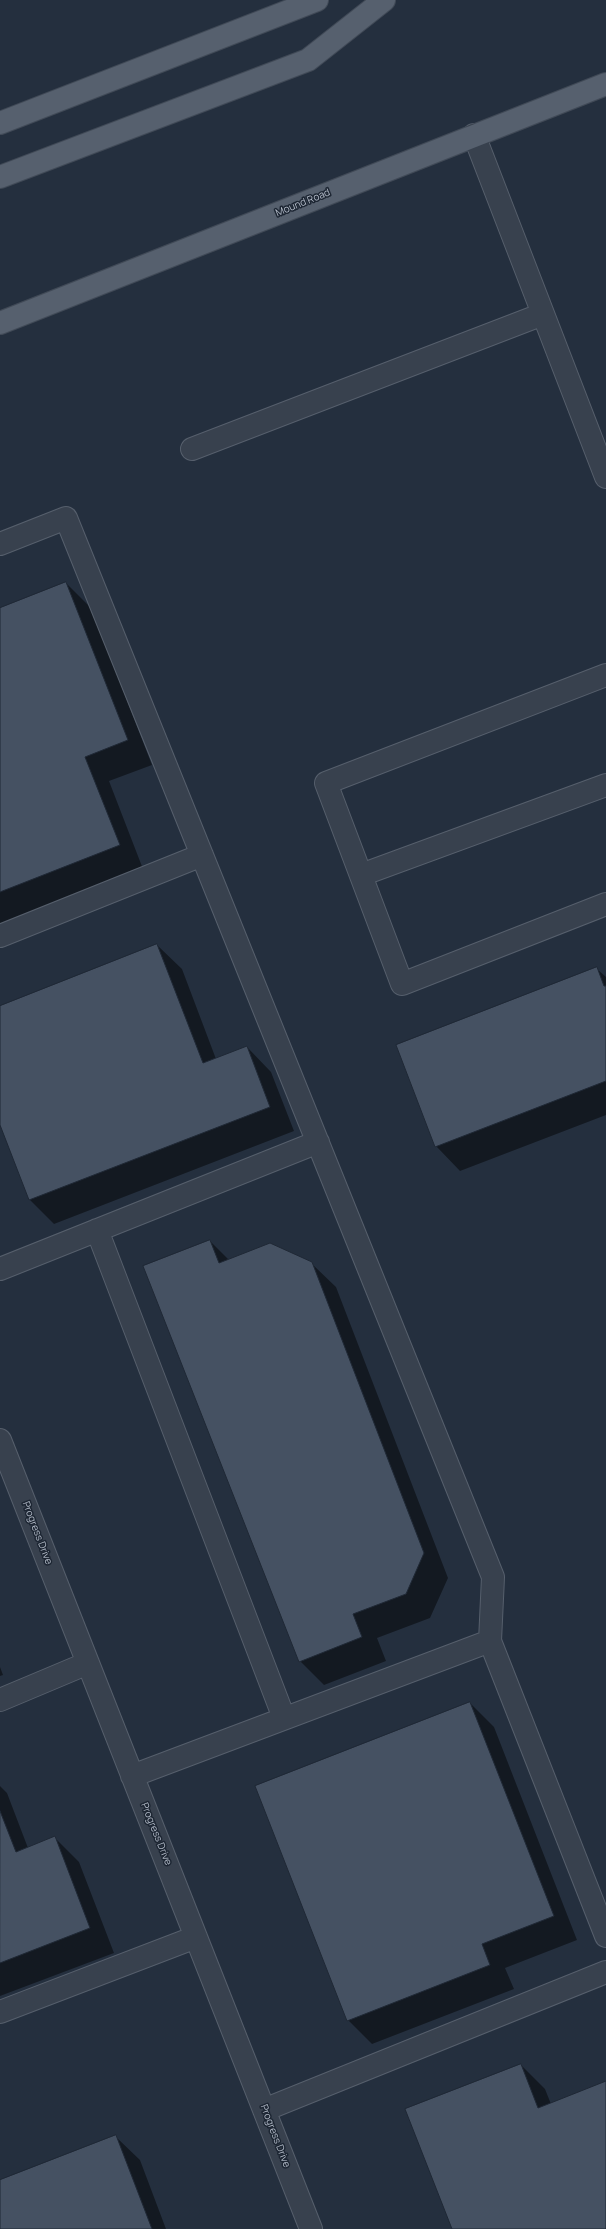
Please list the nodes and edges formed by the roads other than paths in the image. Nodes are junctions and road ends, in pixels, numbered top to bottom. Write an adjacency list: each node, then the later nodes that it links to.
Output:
1 (317, 0): 4 (main road)
2 (384, 0): 6 (main road)
3 (606, 84): 5 (main road, Mound Road)
4 (0, 123)
5 (474, 135): 7 (street); 8 (main road, Mound Road)
6 (0, 177)
7 (543, 314): 9 (street); 10 (street)
8 (0, 323)
9 (192, 449)
10 (606, 477)
11 (0, 544): 14 (street)
12 (606, 675): 15 (street)
13 (606, 785): 15 (street)
14 (202, 855): 17 (street); 18 (street)
15 (361, 875): 16 (street)
16 (606, 904)
17 (0, 936)
18 (318, 1142): 19 (street); 22 (street)
19 (97, 1230): 20 (street); 25 (street)
20 (0, 1269)
21 (0, 1440): 23 (street, Progress Drive)
22 (490, 1641): 25 (street); 27 (street)
23 (88, 1663): 24 (street); 26 (street, Progress Drive)
24 (0, 1700)
25 (284, 1718): 26 (street)
26 (132, 1776): 28 (street, Progress Drive)
27 (606, 1936)
28 (196, 1937): 30 (street); 31 (street, Progress Drive)
29 (606, 1972): 31 (street)
30 (0, 2012)
31 (264, 2110): 32 (street, Progress Drive)
32 (311, 2229)

